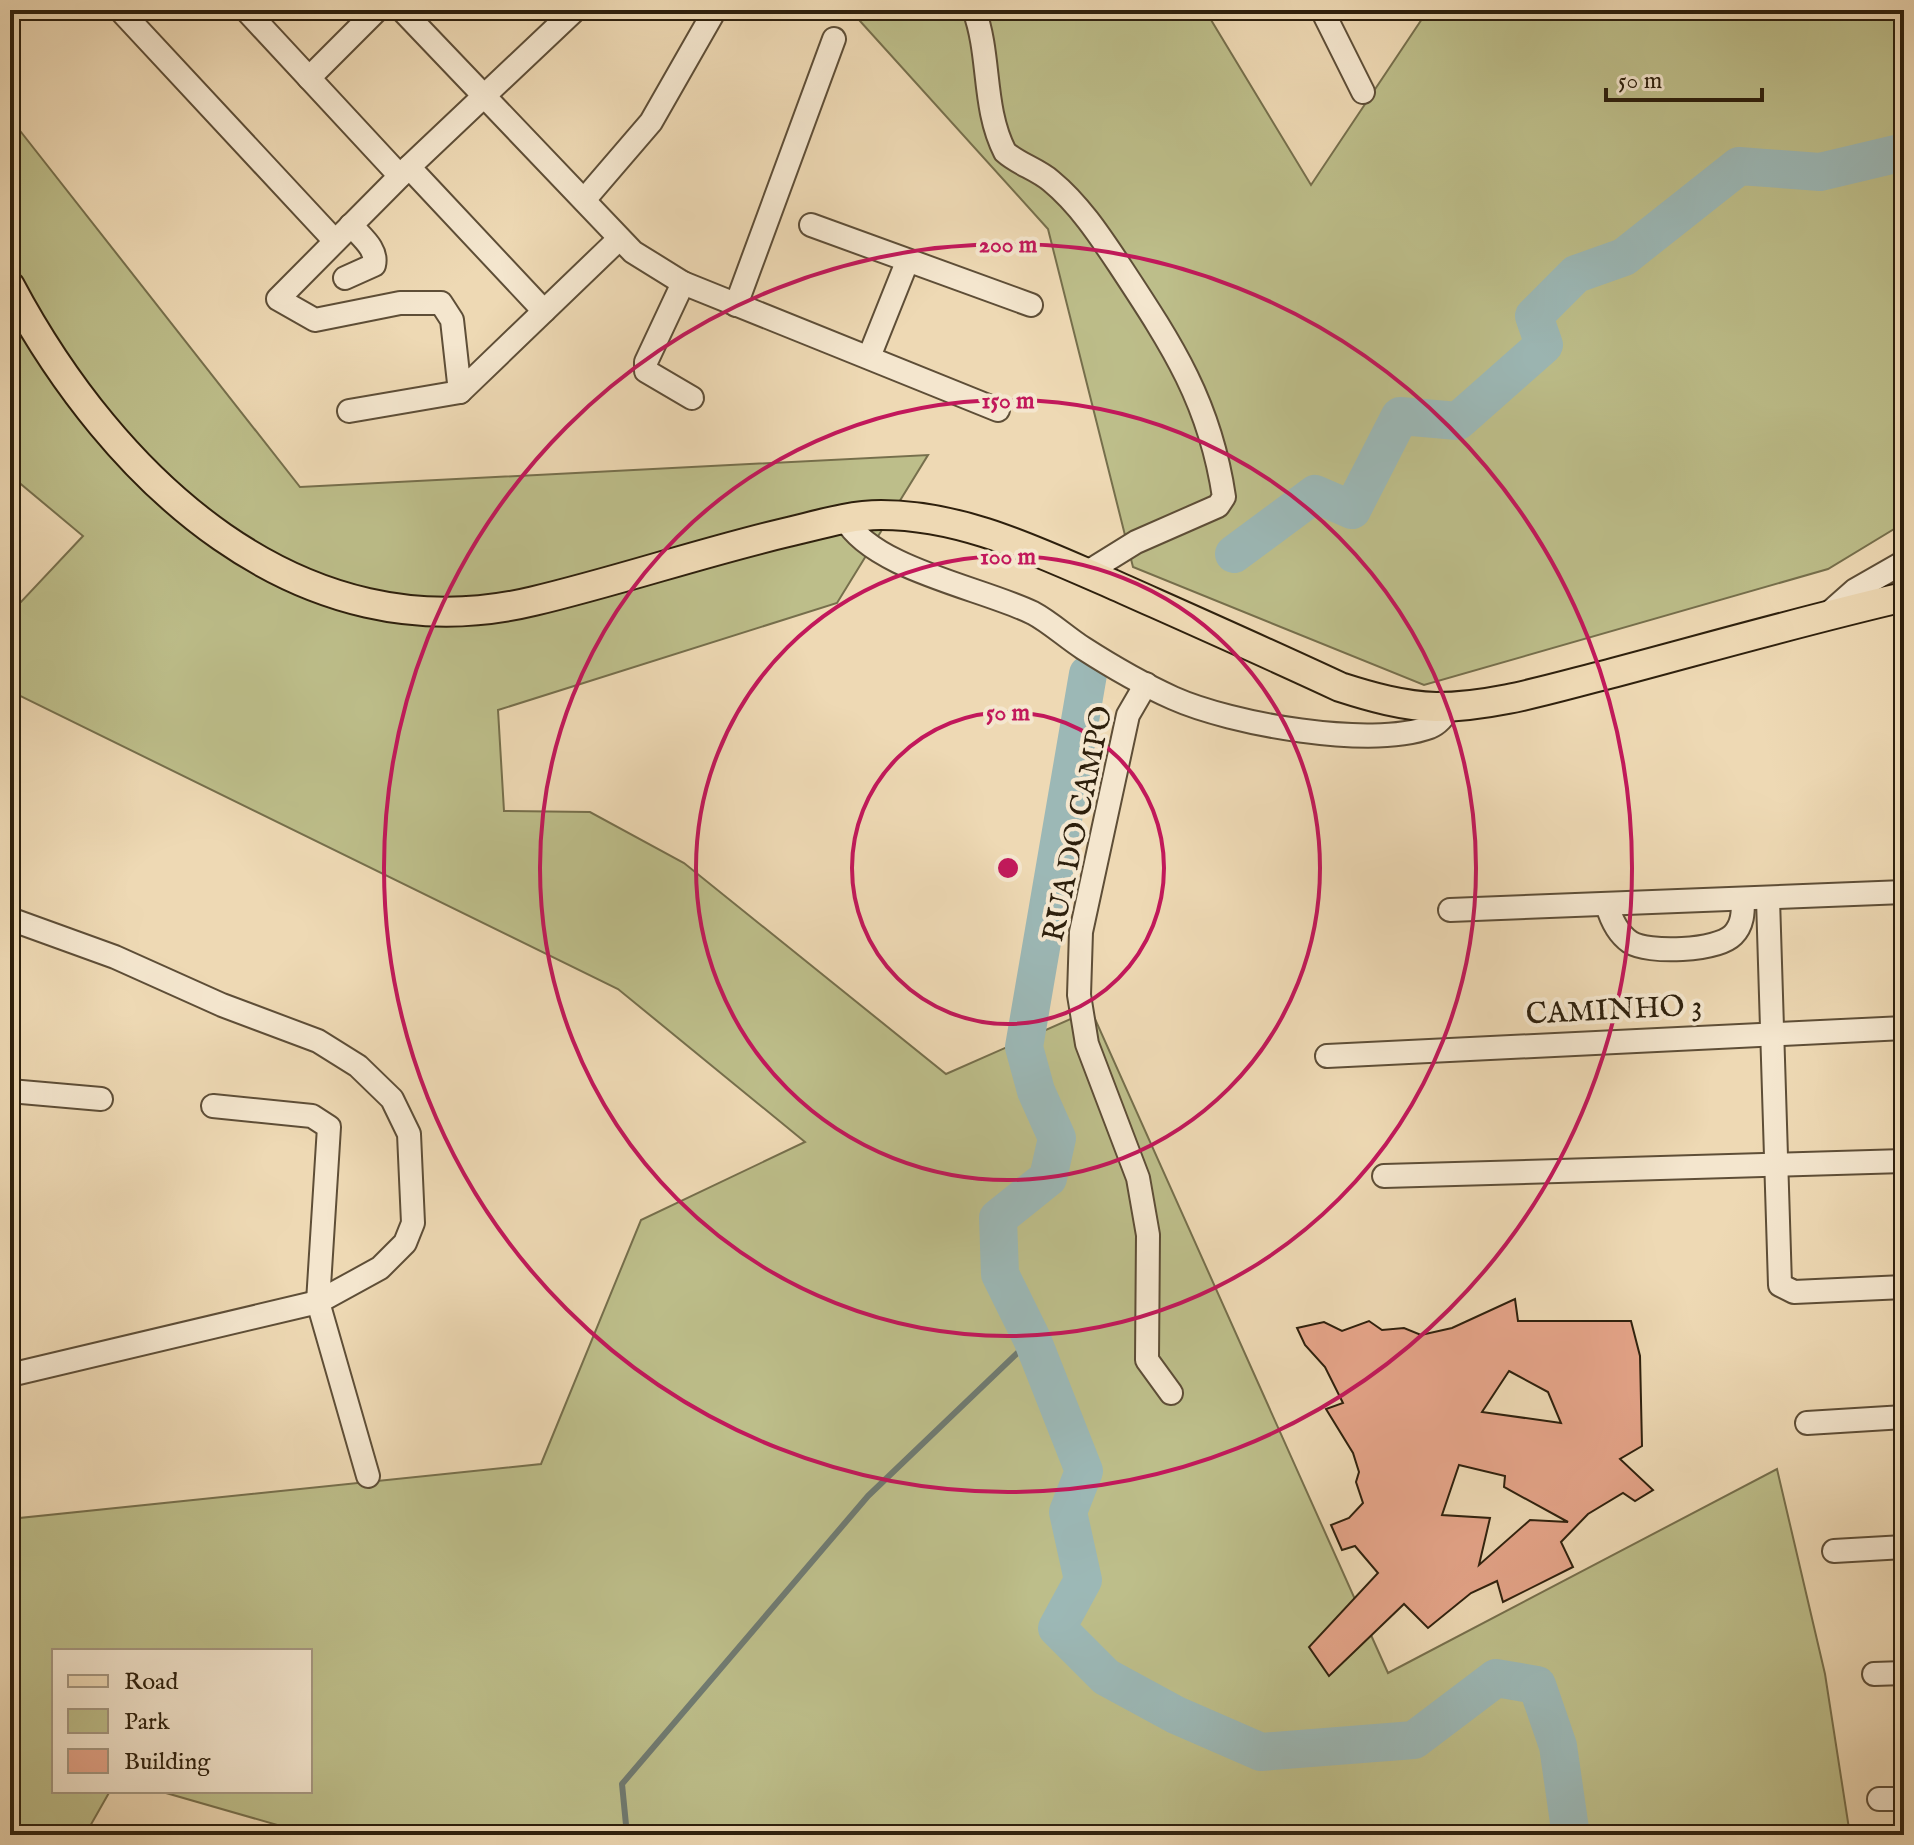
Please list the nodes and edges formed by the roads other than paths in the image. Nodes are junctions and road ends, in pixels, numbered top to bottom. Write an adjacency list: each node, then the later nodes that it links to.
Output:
1 (120, 10): 16 (street)
2 (246, 10): 10 (street)
3 (377, 10): 10 (street)
4 (402, 10): 12 (street)
5 (575, 10): 12 (street)
6 (715, 10): 14 (street)
7 (974, 10): 32 (street)
8 (1322, 10): 11 (street)
9 (834, 39): 22 (street)
10 (309, 78): 13 (street)
11 (1363, 92)
12 (484, 96): 13 (street); 14 (street)
13 (404, 172): 16 (street); 24 (street)
14 (584, 200): 17 (street)
15 (811, 225): 18 (street)
16 (343, 233): 19 (street); 26 (street)
17 (619, 239): 20 (street); 24 (street)
18 (907, 262): 23 (street); 25 (street)
19 (345, 278)
20 (683, 283): 22 (street); 27 (street)
21 (10, 286): 30 (main road)
22 (736, 305): 25 (street)
23 (1031, 305)
24 (544, 311): 26 (street)
25 (869, 357): 28 (street)
26 (460, 392): 29 (street)
27 (692, 398)
28 (998, 410)
29 (349, 411)
30 (845, 519): 32 (main road); 35 (street)
31 (1904, 562): 34 (street)
32 (1086, 573): 36 (main road)
33 (1904, 597): 34 (main road)
34 (1829, 613): 36 (main road)
35 (1146, 684): 36 (street); 55 (street, RUA DO CAMPO)
36 (1451, 706)
37 (1904, 892): 38 (street)
38 (1768, 899): 39 (street); 44 (street)
39 (1743, 900): 40 (street); 40 (street)
40 (1607, 905): 41 (street)
41 (1450, 910)
42 (10, 919): 53 (street)
43 (1904, 1028): 44 (street, CAMINHO 3)
44 (1772, 1033): 45 (street, CAMINHO 3); 50 (street)
45 (1327, 1056)
46 (10, 1091): 47 (street)
47 (101, 1099)
48 (213, 1106): 53 (street)
49 (1904, 1161): 50 (street)
50 (1775, 1164): 51 (street); 52 (street)
51 (1384, 1176)
52 (1904, 1287)
53 (318, 1302): 54 (street); 58 (street)
54 (10, 1375)
55 (1171, 1393)
56 (1904, 1417): 57 (street)
57 (1807, 1423)
58 (368, 1476)
59 (1904, 1547): 60 (street)
60 (1834, 1551)
61 (1904, 1673): 62 (street)
62 (1874, 1674)
63 (1879, 1799): 64 (street)
64 (1904, 1799)

